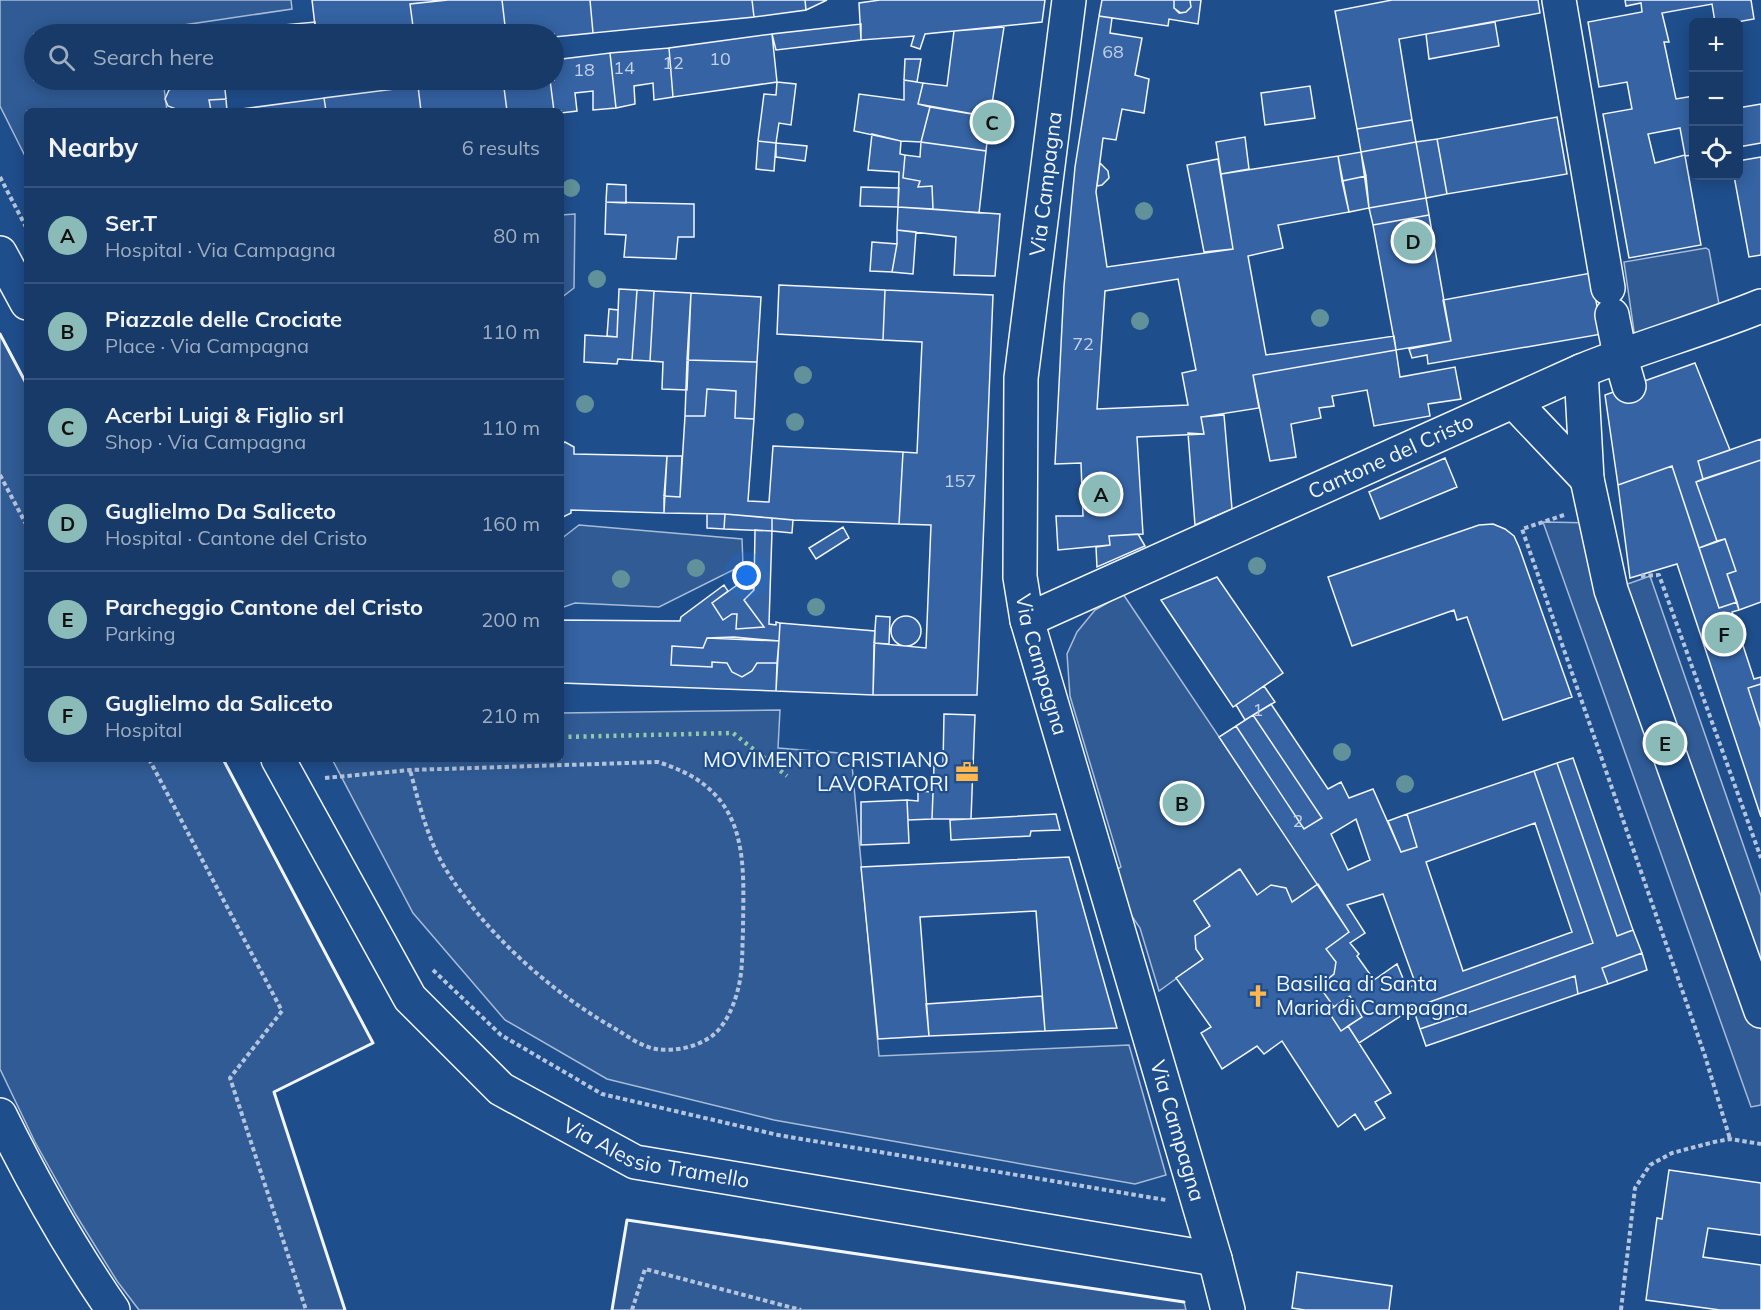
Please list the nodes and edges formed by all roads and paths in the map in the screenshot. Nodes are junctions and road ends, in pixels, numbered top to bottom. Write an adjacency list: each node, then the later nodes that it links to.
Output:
1 (1069, 0): 16 (street, Via Campagna)
2 (1559, 0): 8 (street)
3 (0, 177): 4 (path)
4 (24, 223)
5 (0, 253): 6 (street)
6 (24, 297)
7 (1761, 306): 8 (street, Cantone del Cristo)
8 (1620, 355): 9 (street, Cantone del Cristo); 10 (street)
9 (1581, 371): 11 (street, Cantone del Cristo); 13 (street)
10 (1629, 386)
11 (1514, 402): 13 (street); 16 (street, Cantone del Cristo)
12 (0, 475): 14 (path)
13 (1590, 493): 23 (street); 25 (path)
14 (24, 520)
15 (1637, 577): 21 (path)
16 (1027, 620): 28 (street, Via Campagna)
17 (151, 762): 30 (path)
18 (280, 762): 28 (street, Via Alessio Tramello)
19 (410, 770): 19 (path); 20 (path)
20 (315, 779)
21 (1761, 858)
22 (430, 967): 27 (path)
23 (1761, 1011)
24 (0, 1115): 29 (street)
25 (1730, 1139): 26 (path); 34 (path)
26 (1761, 1144)
27 (1166, 1200)
28 (1215, 1259): 33 (street, Via Campagna)
29 (113, 1310)
30 (306, 1310)
31 (632, 1310): 32 (path)
32 (801, 1310)
33 (1228, 1310)
34 (1621, 1310)

